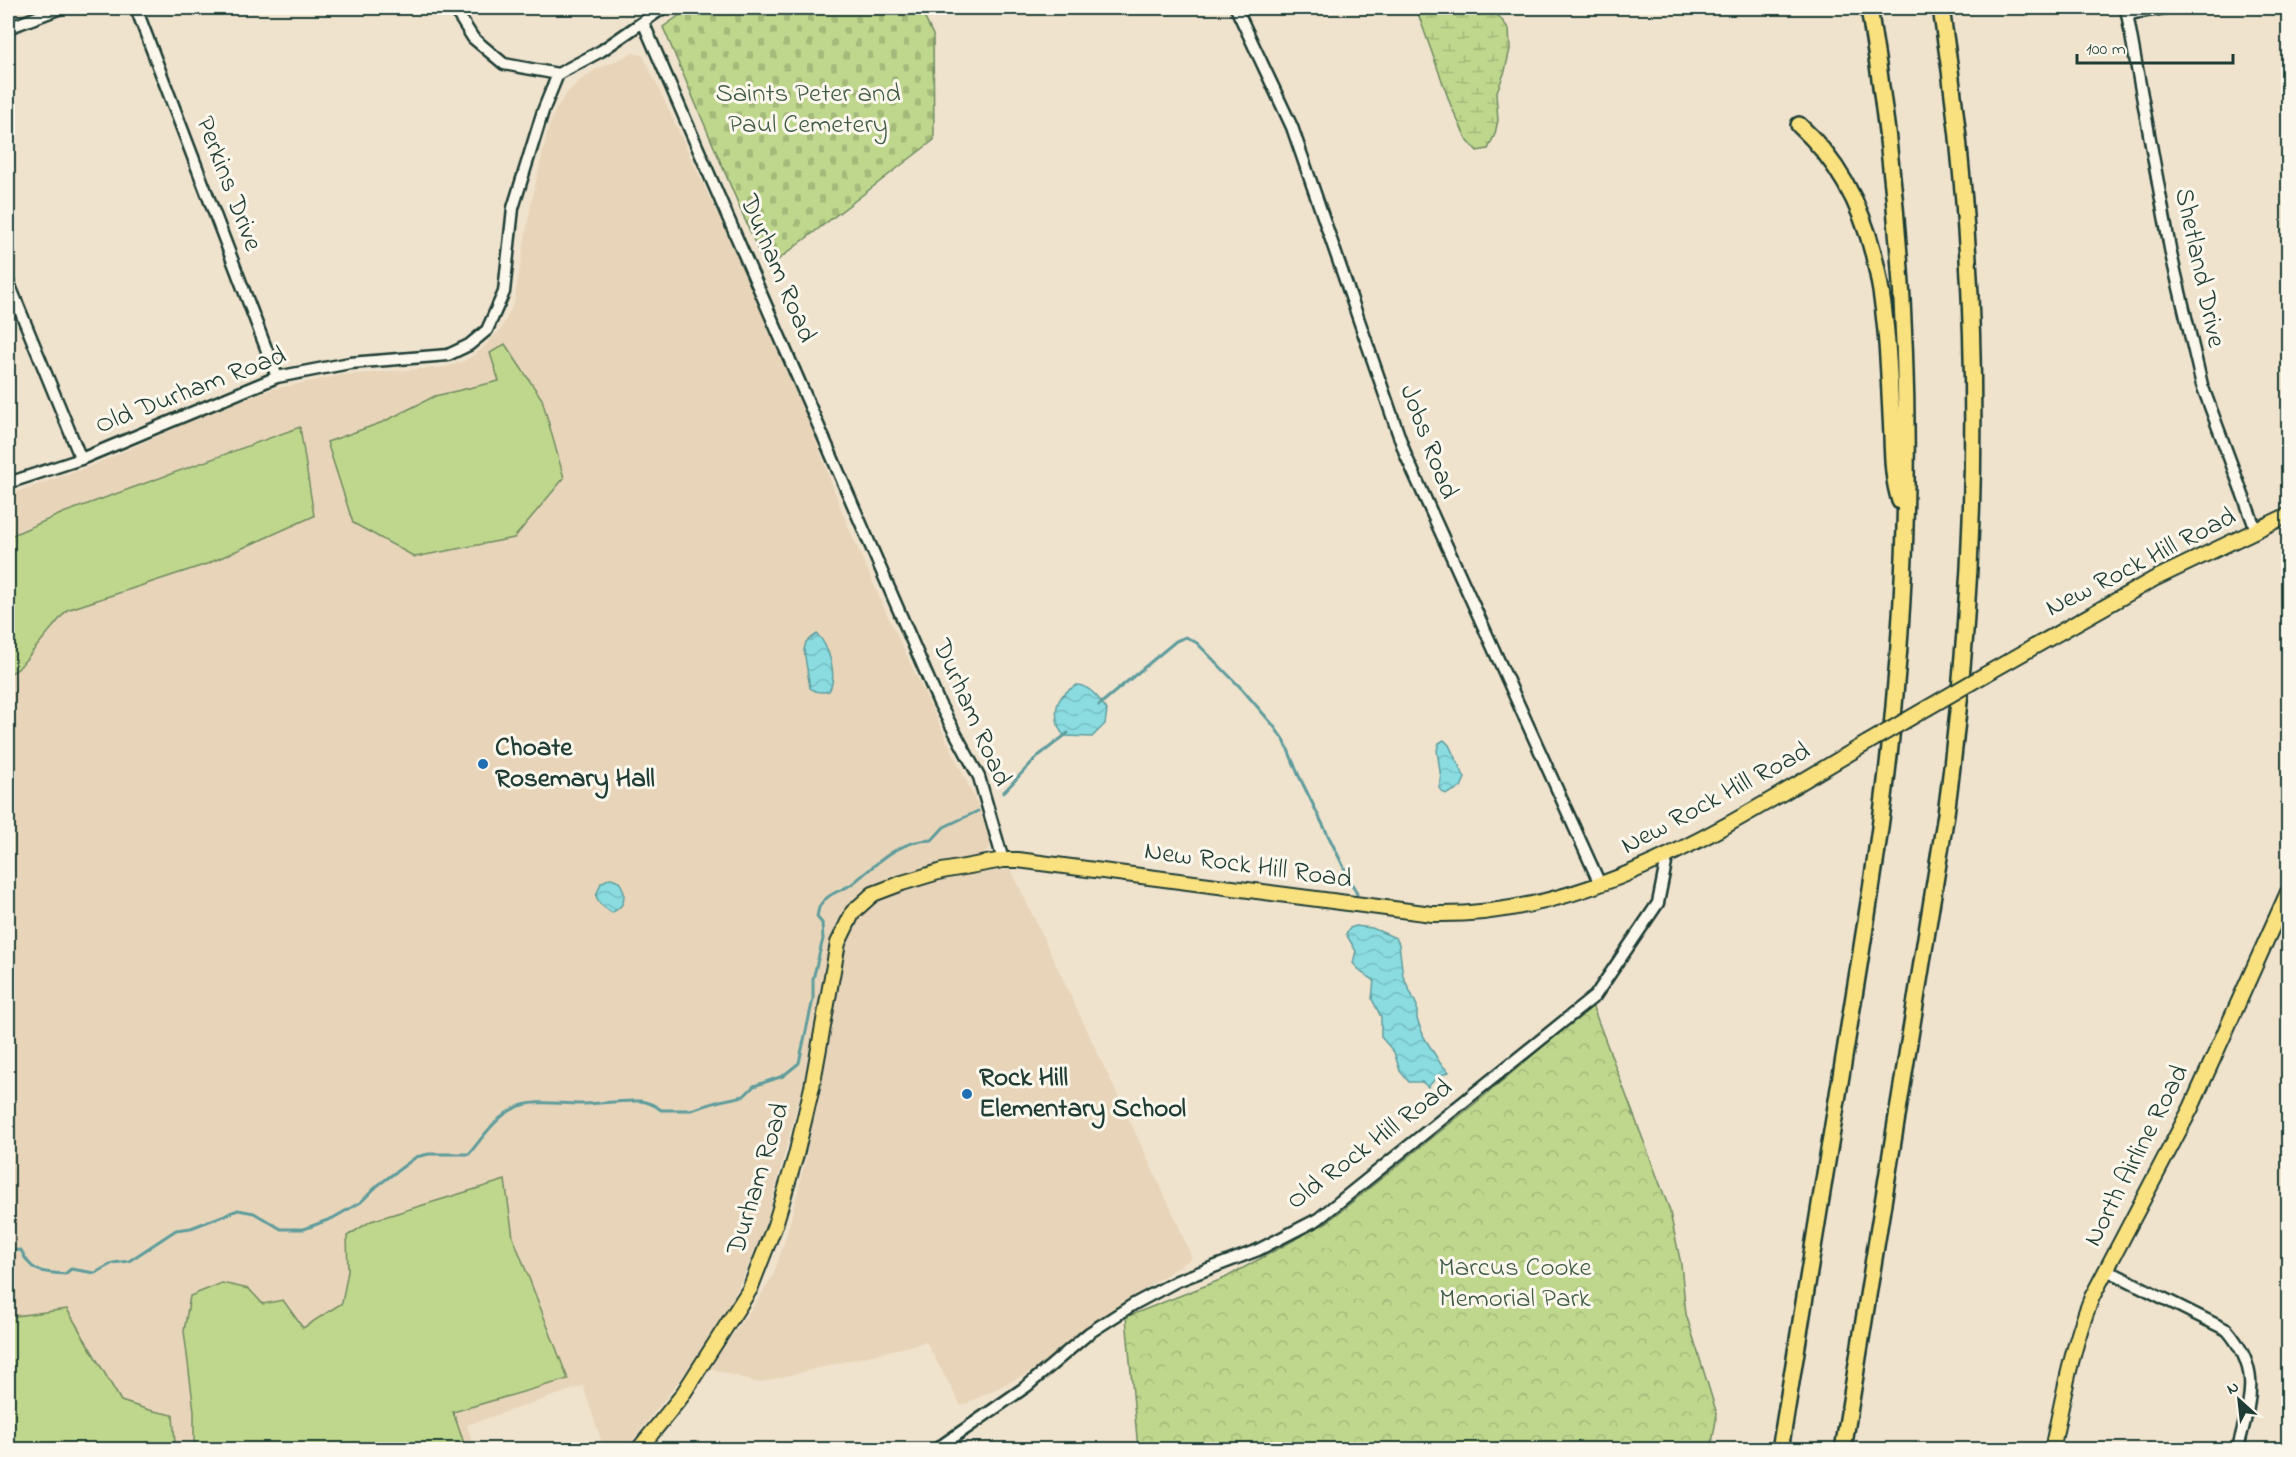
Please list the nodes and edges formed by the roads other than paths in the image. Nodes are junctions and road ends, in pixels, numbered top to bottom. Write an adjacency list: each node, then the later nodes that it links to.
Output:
1 (61, 8): 11 (street)
2 (136, 8): 15 (street, Perkins Drive)
3 (454, 8): 12 (street)
4 (663, 8): 10 (street)
5 (1236, 8): 23 (street, Jobs Road)
6 (1869, 8): 18 (highway)
7 (1941, 8): 30 (highway)
8 (2165, 8): 9 (street)
9 (2126, 10): 20 (street, Shetland Drive)
10 (643, 22): 12 (street); 22 (street, Durham Road)
11 (8, 28)
12 (558, 74): 15 (street, Old Durham Road)
13 (1798, 124): 18 (highway)
14 (8, 281): 16 (street)
15 (278, 377): 16 (street, Old Durham Road)
16 (81, 459): 17 (street, Old Durham Road)
17 (8, 483)
18 (1905, 515): 29 (highway)
19 (2289, 515): 20 (main road, New Rock Hill Road)
20 (2256, 530): 21 (main road, New Rock Hill Road, bridge)
21 (1667, 858): 23 (main road, New Rock Hill Road); 28 (street, Old Rock Hill Road)
22 (1003, 860): 23 (main road, New Rock Hill Road); 27 (main road, Durham Road)
23 (1600, 884)
24 (2289, 892): 25 (main road, North Airline Road)
25 (2105, 1269): 26 (street); 31 (main road, North Airline Road)
26 (2240, 1443)
27 (638, 1449)
28 (935, 1449)
29 (1780, 1449)
30 (1843, 1449)
31 (2052, 1449)

